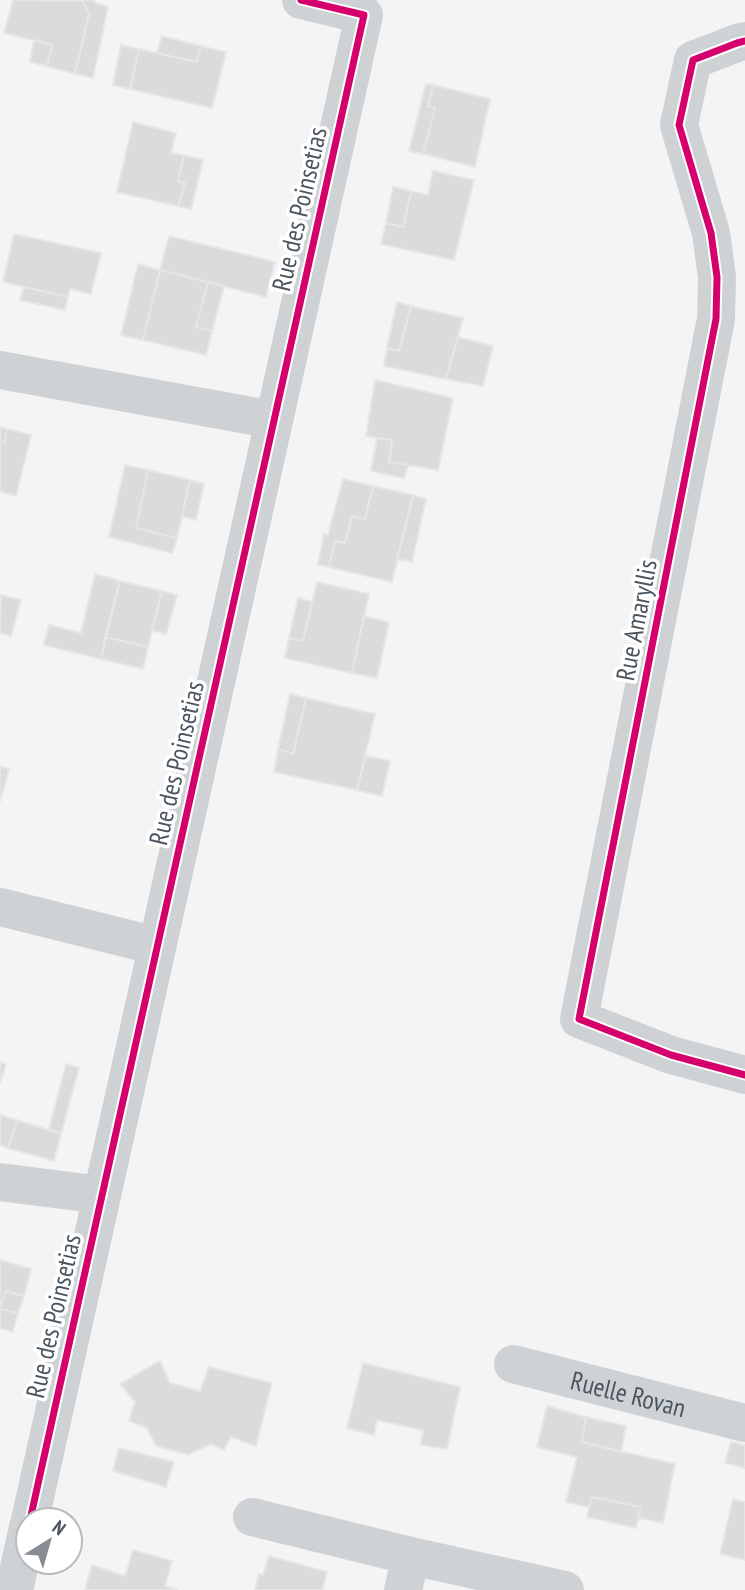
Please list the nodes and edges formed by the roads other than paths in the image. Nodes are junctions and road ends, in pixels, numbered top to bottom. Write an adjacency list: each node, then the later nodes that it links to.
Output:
1 (301, 0): 4 (street, Rue des Poinsetias)
2 (745, 41): 7 (street, Rue Amaryllis)
3 (0, 370): 4 (street)
4 (274, 420): 6 (street, Rue des Poinsetias)
5 (0, 907): 6 (street)
6 (157, 946): 9 (street, Rue des Poinsetias)
7 (745, 1075)
8 (0, 1182): 9 (street)
9 (102, 1195): 12 (street, Rue des Poinsetias)
10 (513, 1364): 11 (street, Ruelle Rovan)
11 (745, 1423)
12 (33, 1506)
13 (252, 1517): 14 (street)
14 (407, 1573): 15 (street)
15 (565, 1590)

